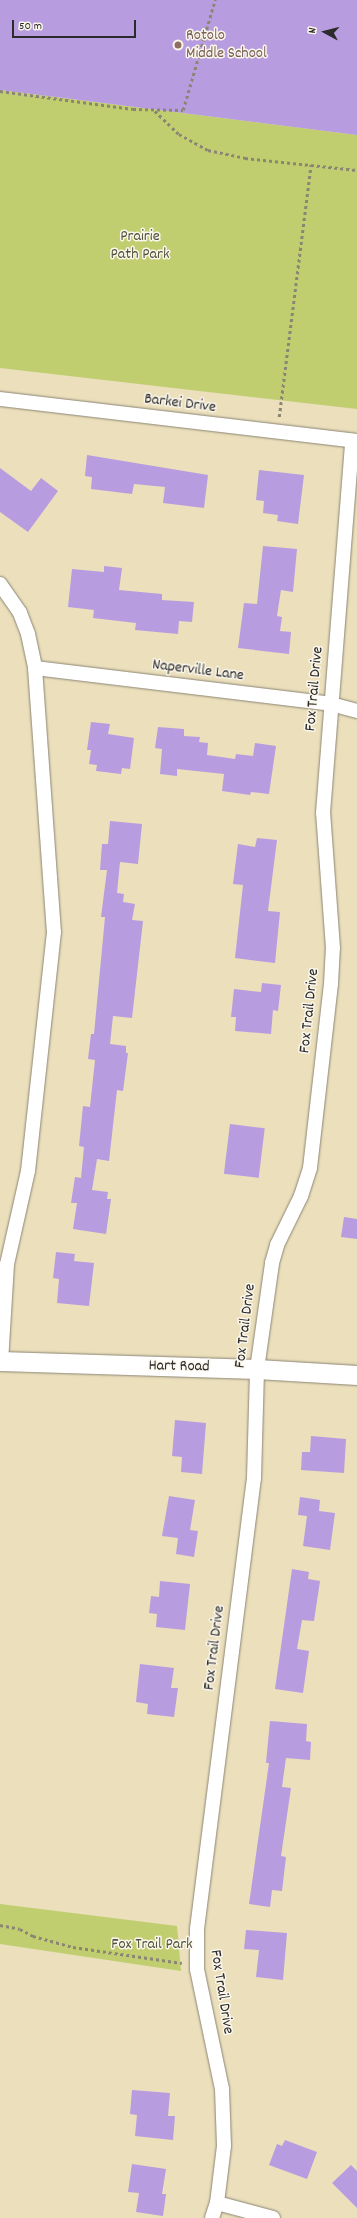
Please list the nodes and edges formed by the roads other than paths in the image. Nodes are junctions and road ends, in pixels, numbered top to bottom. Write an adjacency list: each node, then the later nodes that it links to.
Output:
1 (0, 399): 2 (street, Barkei Drive)
2 (354, 441): 5 (street, Fox Trail Drive)
3 (0, 584): 4 (street)
4 (34, 668): 5 (street, Naperville Lane); 7 (street)
5 (331, 704): 6 (street, Naperville Lane); 8 (street, Fox Trail Drive)
6 (357, 711)
7 (0, 1361): 8 (street, Hart Road)
8 (257, 1369): 9 (street, Hart Road); 10 (street, Fox Trail Drive)
9 (357, 1375)
10 (217, 2203): 11 (street, Fox Trail Drive); 12 (street)
11 (212, 2218)
12 (273, 2218)

